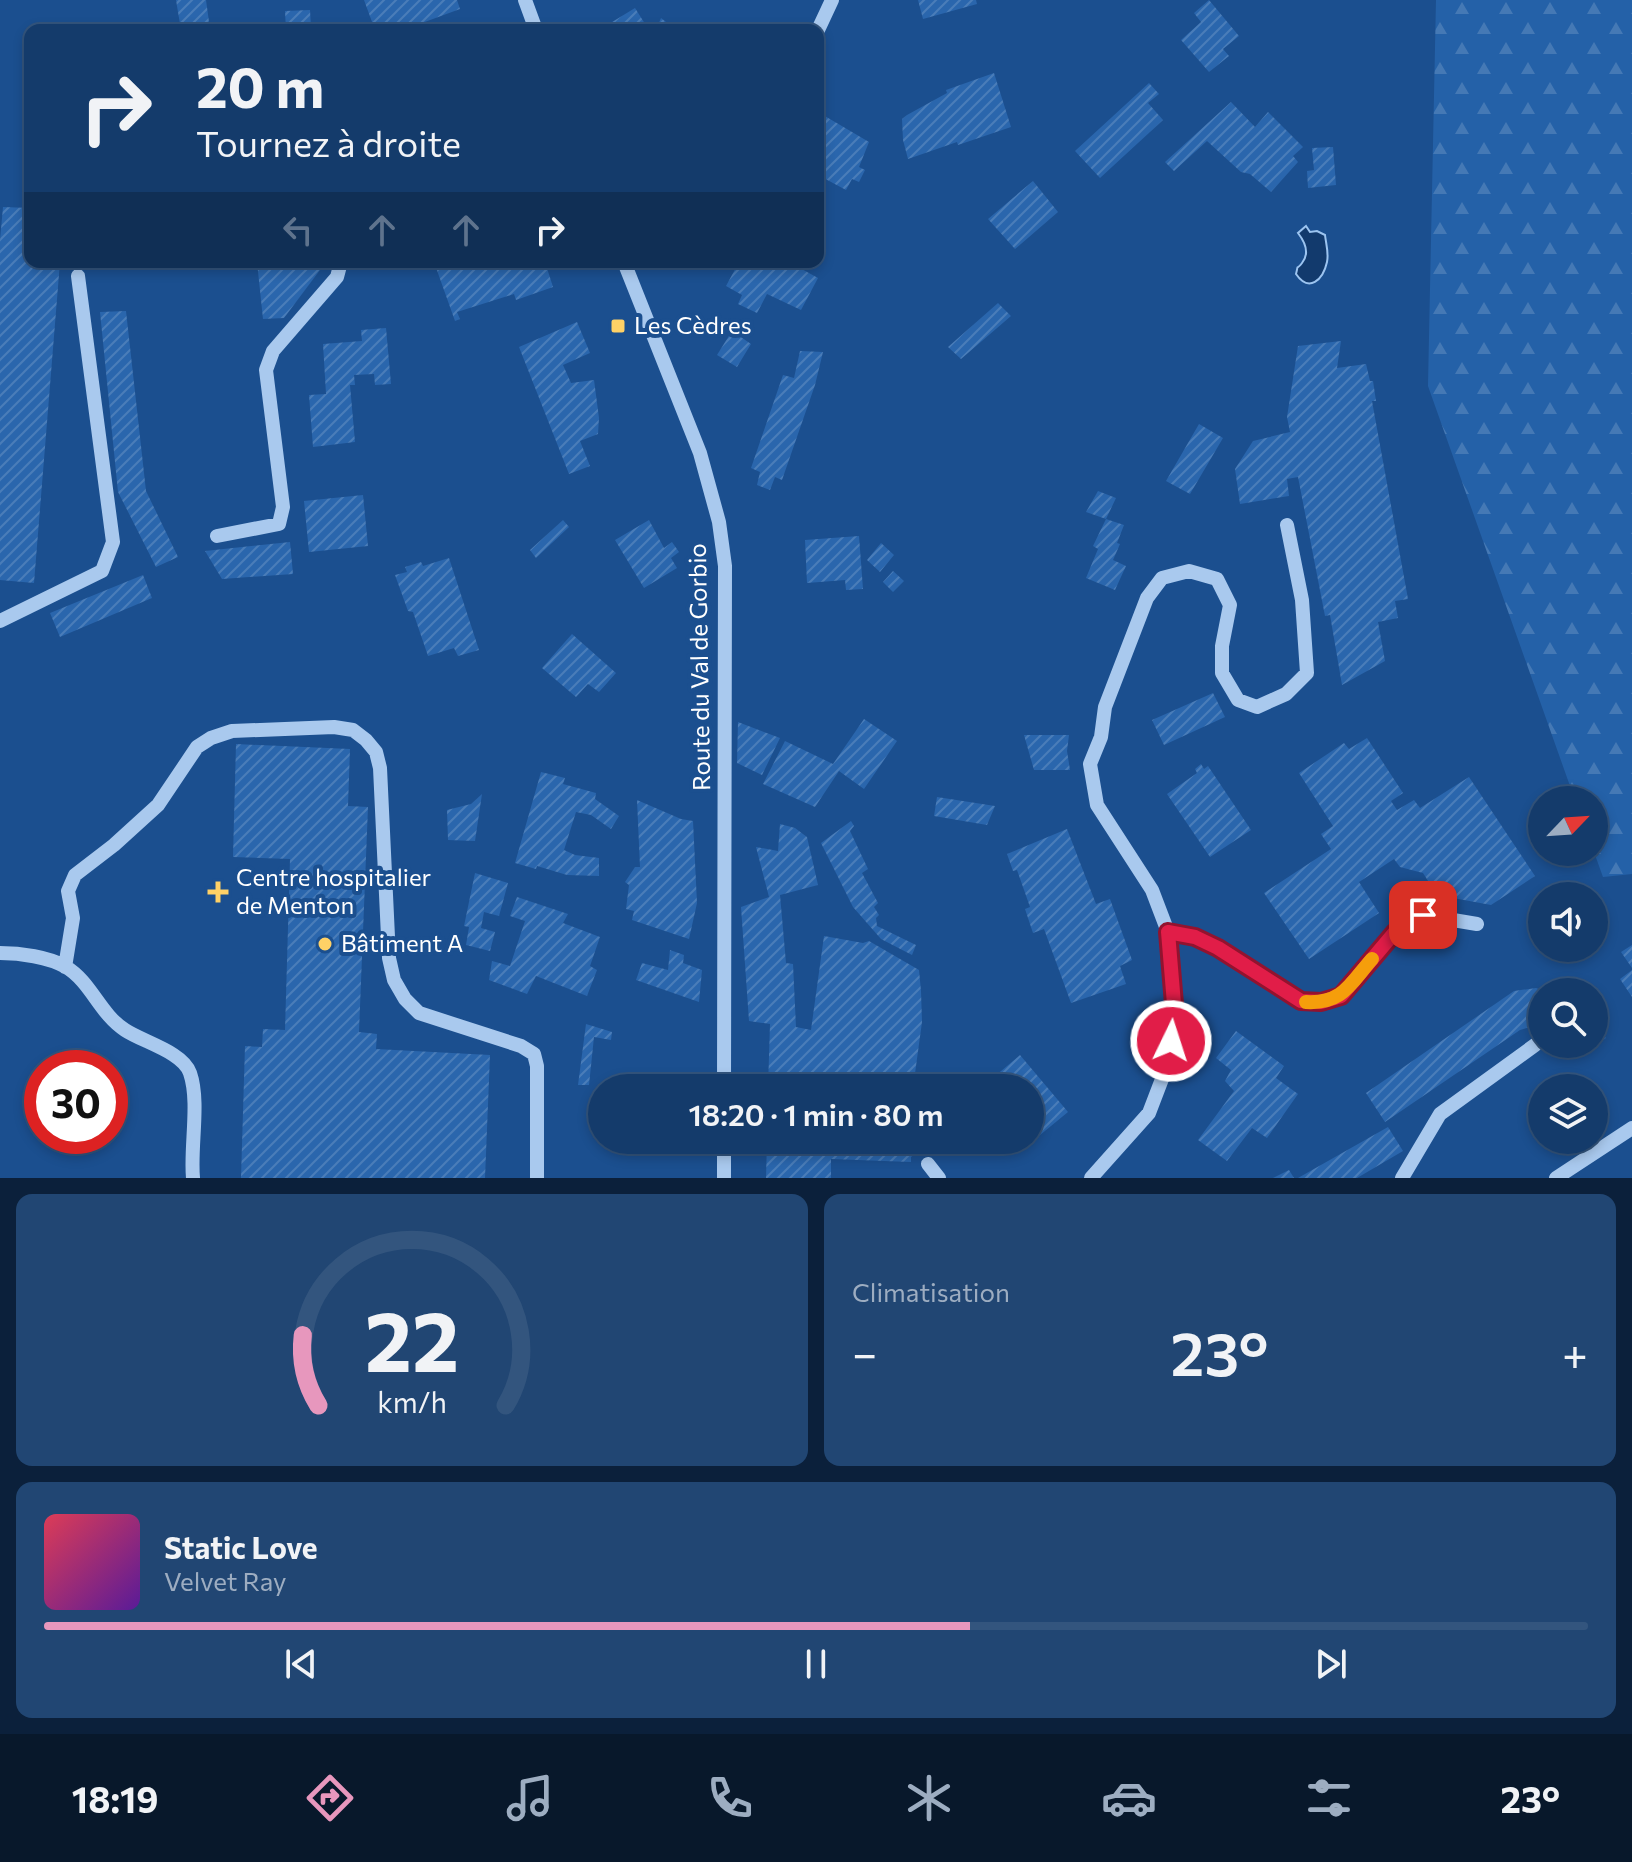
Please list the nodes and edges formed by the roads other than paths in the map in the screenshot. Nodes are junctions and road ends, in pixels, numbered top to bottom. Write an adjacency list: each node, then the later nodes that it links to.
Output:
1 (525, 0): 3 (street)
2 (832, 0): 4 (street)
3 (534, 24)
4 (821, 24)
5 (339, 268): 9 (street)
6 (626, 268): 16 (street, Route du Val de Gorbio)
7 (78, 276): 10 (street)
8 (1287, 525): 12 (street)
9 (217, 536)
10 (0, 621)
11 (1477, 924): 12 (street)
12 (1168, 932): 24 (street)
13 (0, 953): 14 (street)
14 (65, 967): 20 (street); 21 (street)
15 (1528, 1050): 25 (street)
16 (724, 1074)
17 (1632, 1128): 26 (street)
18 (724, 1154): 22 (street)
19 (928, 1164): 23 (street)
20 (193, 1178)
21 (537, 1178)
22 (724, 1178)
23 (939, 1178)
24 (1091, 1178)
25 (1402, 1178)
26 (1556, 1178)

